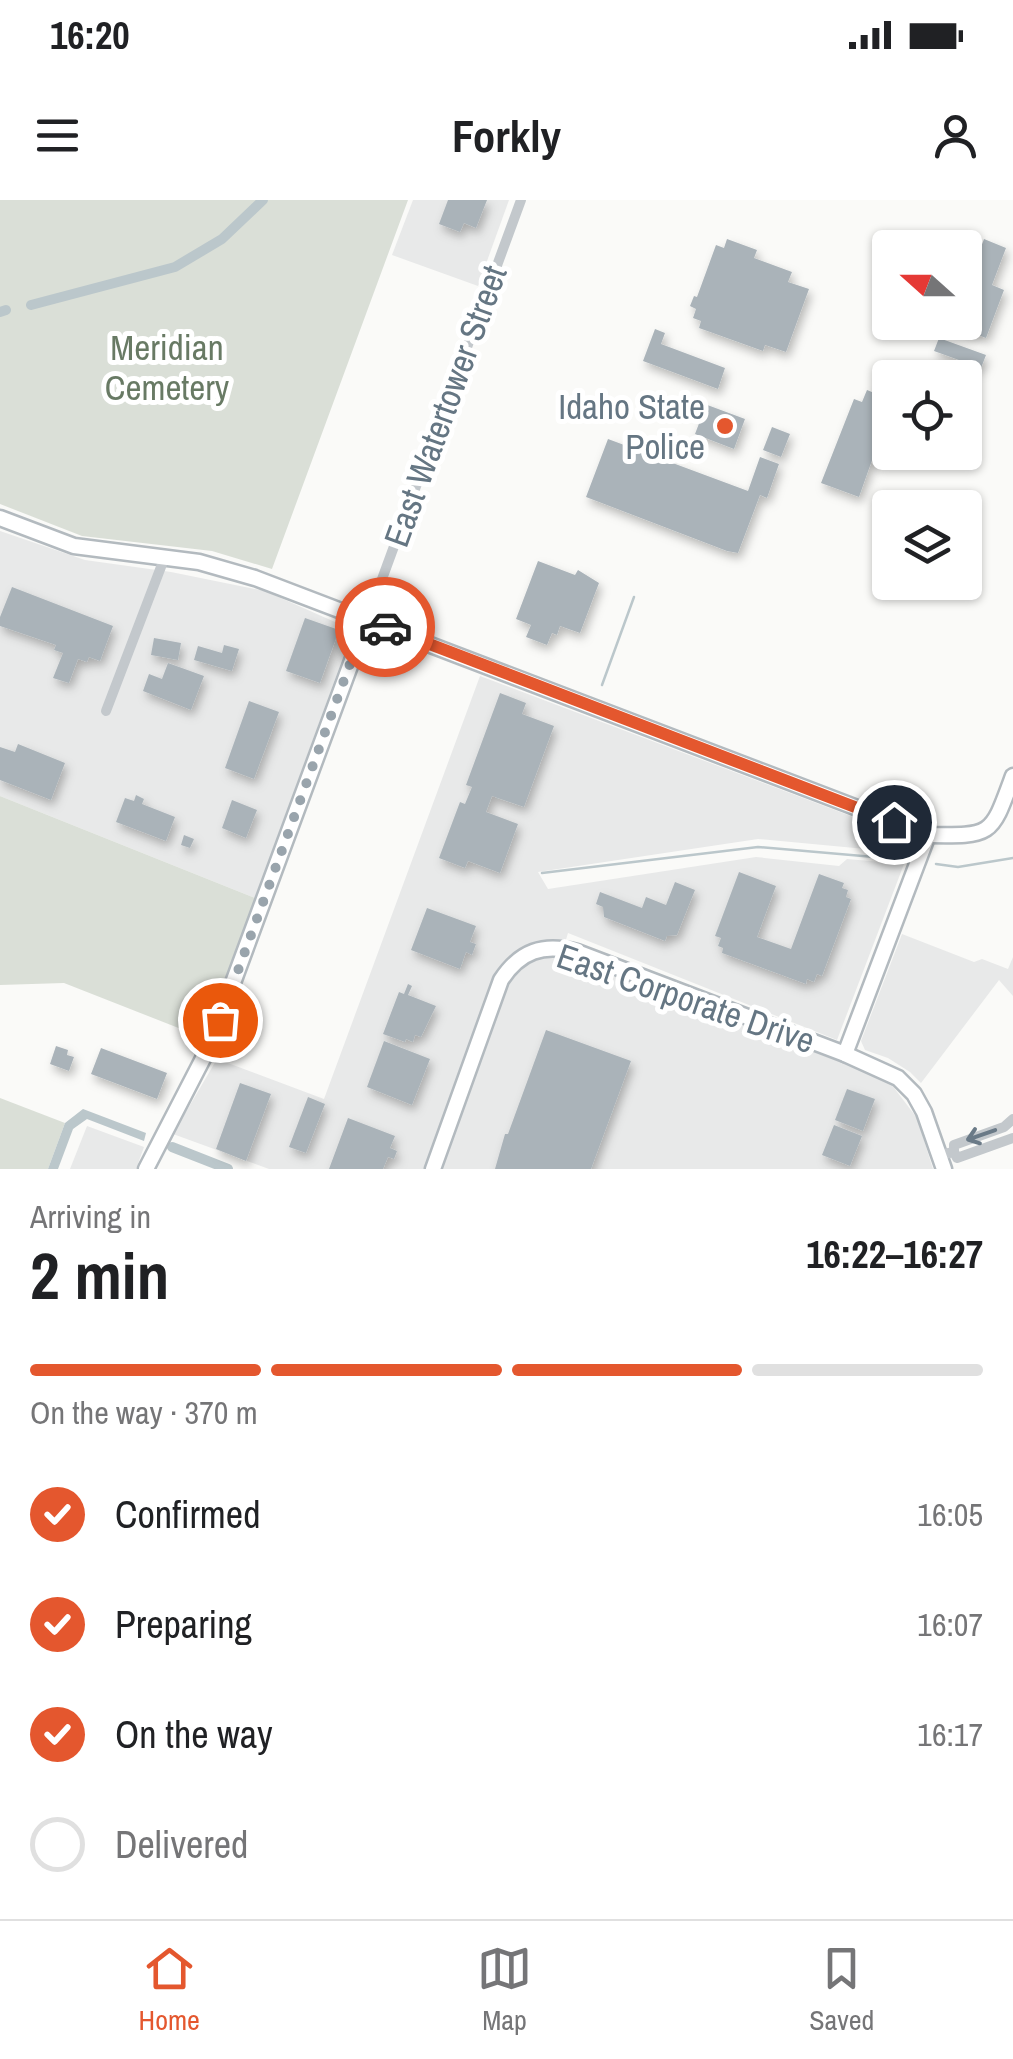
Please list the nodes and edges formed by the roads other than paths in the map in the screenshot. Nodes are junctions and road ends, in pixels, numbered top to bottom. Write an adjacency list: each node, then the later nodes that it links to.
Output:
1 (521, 200): 4 (street, East Watertower Street)
2 (0, 518): 3 (street)
3 (164, 558): 4 (street); 5 (street)
4 (366, 620): 7 (street); 12 (street, East Watertower Street)
5 (106, 711)
6 (1013, 776): 7 (street)
7 (928, 835): 8 (street)
8 (844, 1054): 11 (street, East Corporate Drive); 13 (street, East Corporate Drive)
9 (1013, 1119): 11 (street, one-way to 11)
10 (1013, 1138): 11 (street)
11 (946, 1158)
12 (146, 1169)
13 (433, 1169)

